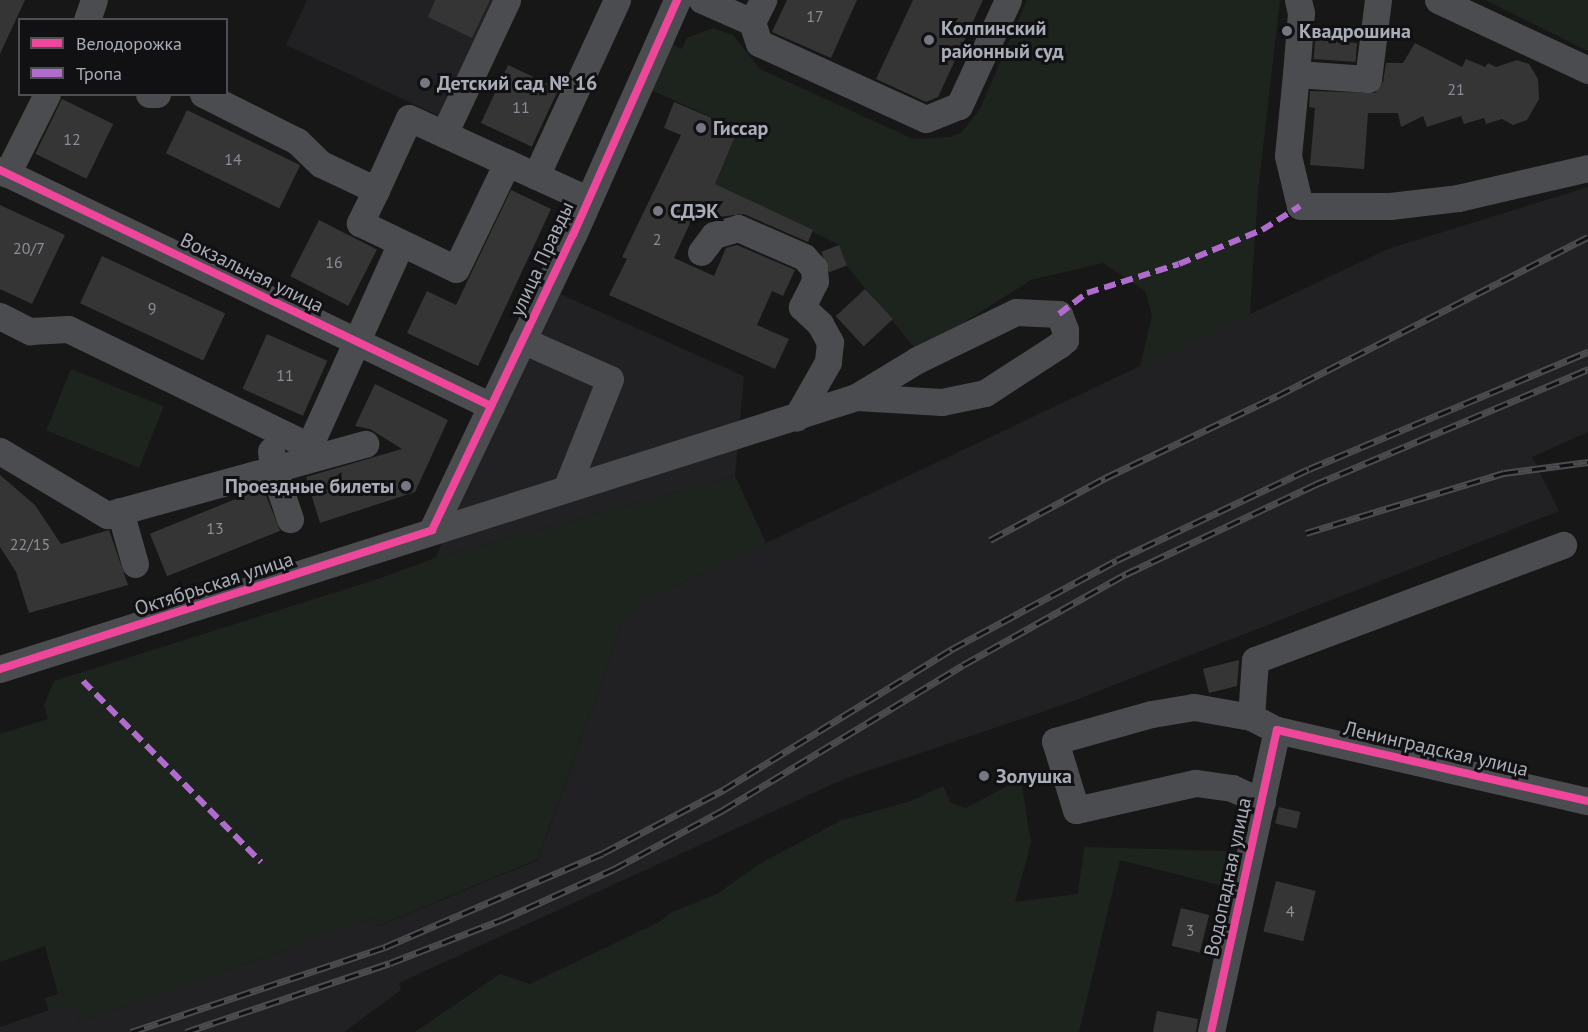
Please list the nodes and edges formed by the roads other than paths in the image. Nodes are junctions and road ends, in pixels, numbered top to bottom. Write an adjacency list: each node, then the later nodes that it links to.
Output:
1 (94, 0): 11 (street)
2 (507, 0): 16 (street)
3 (617, 0): 20 (street)
4 (677, 0): 22 (street, улица Правды)
5 (702, 0): 10 (street)
6 (1008, 0): 10 (street)
7 (1298, 0): 13 (street)
8 (1378, 0): 13 (street)
9 (1438, 0): 12 (street)
10 (758, 11)
11 (88, 18)
12 (1588, 70)
13 (1296, 74): 18 (street)
14 (46, 96): 19 (street)
15 (207, 96): 21 (street)
16 (444, 134): 17 (street); 21 (street)
17 (507, 163): 20 (street); 23 (street)
18 (1588, 168)
19 (4, 172): 27 (street, Вокзальная улица)
20 (536, 176): 22 (street)
21 (376, 190): 23 (street)
22 (587, 200): 26 (street, улица Правды)
23 (401, 243): 27 (street)
24 (701, 252): 30 (street)
25 (0, 316): 31 (street)
26 (522, 340): 29 (street, улица Правды); 36 (street)
27 (355, 341): 29 (street, Вокзальная улица); 34 (street)
28 (856, 397): 28 (street); 30 (street, Октябрьская улица)
29 (491, 406): 39 (street, улица Правды)
30 (796, 418): 36 (street, Октябрьская улица)
31 (268, 426): 34 (street); 35 (street)
32 (365, 444): 34 (street)
33 (0, 451): 37 (street)
34 (306, 453): 35 (street)
35 (273, 468): 37 (street); 38 (street)
36 (566, 489): 39 (street, Октябрьская улица)
37 (120, 512): 41 (street)
38 (290, 519)
39 (432, 530): 42 (street, Октябрьская улица)
40 (1563, 545): 43 (street)
41 (135, 564)
42 (2, 662)
43 (1251, 717): 44 (street, Ленинградская улица); 46 (street, Ленинградская улица)
44 (1277, 730): 45 (street, Ленинградская улица); 46 (street, Водопадная улица)
45 (1588, 801)
46 (1262, 802): 47 (street, Водопадная улица)
47 (1211, 1032)

